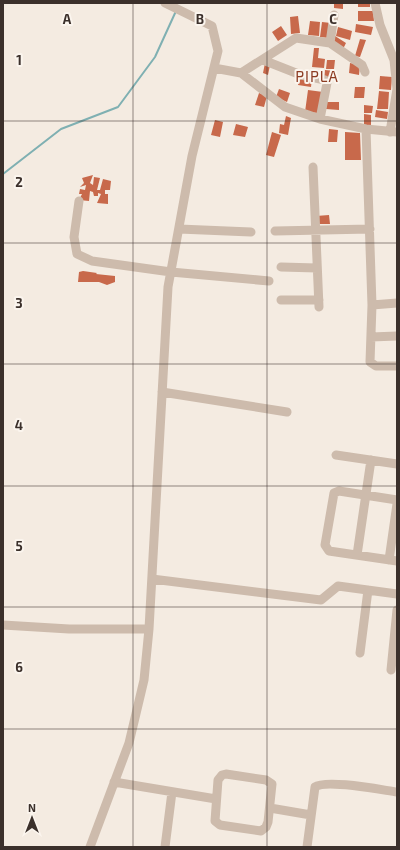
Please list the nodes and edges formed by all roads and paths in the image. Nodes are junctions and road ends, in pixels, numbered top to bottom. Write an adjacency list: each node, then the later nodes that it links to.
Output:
1 (375, 3): 9 (street)
2 (171, 6): 6 (street)
3 (334, 15): 4 (street)
4 (330, 43): 5 (street); 7 (street)
5 (264, 60): 8 (street); 10 (street)
6 (214, 68): 8 (street); 15 (street)
7 (365, 72)
8 (241, 73): 10 (street)
9 (396, 80): 12 (street)
10 (320, 120): 11 (street)
11 (366, 129): 12 (street); 16 (street)
12 (394, 132)
13 (313, 167): 17 (street)
14 (79, 201): 22 (street)
15 (179, 229): 19 (street); 22 (street)
16 (370, 229): 17 (street); 26 (street)
17 (315, 230): 18 (street); 21 (street)
18 (275, 231)
19 (251, 232)
20 (281, 267): 21 (street)
21 (317, 268): 24 (street)
22 (171, 272): 23 (street); 30 (street)
23 (269, 281)
24 (281, 300)
25 (397, 303): 26 (street)
26 (372, 305): 28 (street)
27 (397, 336): 28 (street)
28 (371, 337): 29 (street)
29 (397, 366)
30 (162, 392): 31 (street); 40 (street)
31 (287, 412)
32 (336, 455): 33 (street)
33 (371, 460): 34 (street); 35 (street)
34 (397, 464)
35 (366, 495): 36 (street); 38 (street); 38 (street)
36 (397, 500)
37 (397, 504): 39 (street)
38 (357, 555): 39 (street)
39 (393, 560)
40 (152, 579): 41 (street); 45 (street)
41 (368, 590): 42 (street); 46 (street)
42 (397, 594)
43 (397, 610): 47 (street)
44 (3, 624): 45 (street)
45 (149, 629): 48 (street)
46 (360, 653)
47 (391, 670)
48 (114, 782): 49 (street); 54 (street)
49 (172, 792): 51 (street); 55 (street)
50 (397, 792): 53 (street)
51 (216, 799): 52 (street); 52 (street)
52 (270, 808): 53 (street)
53 (311, 815): 56 (street)
54 (90, 847)
55 (165, 847)
56 (307, 847)

